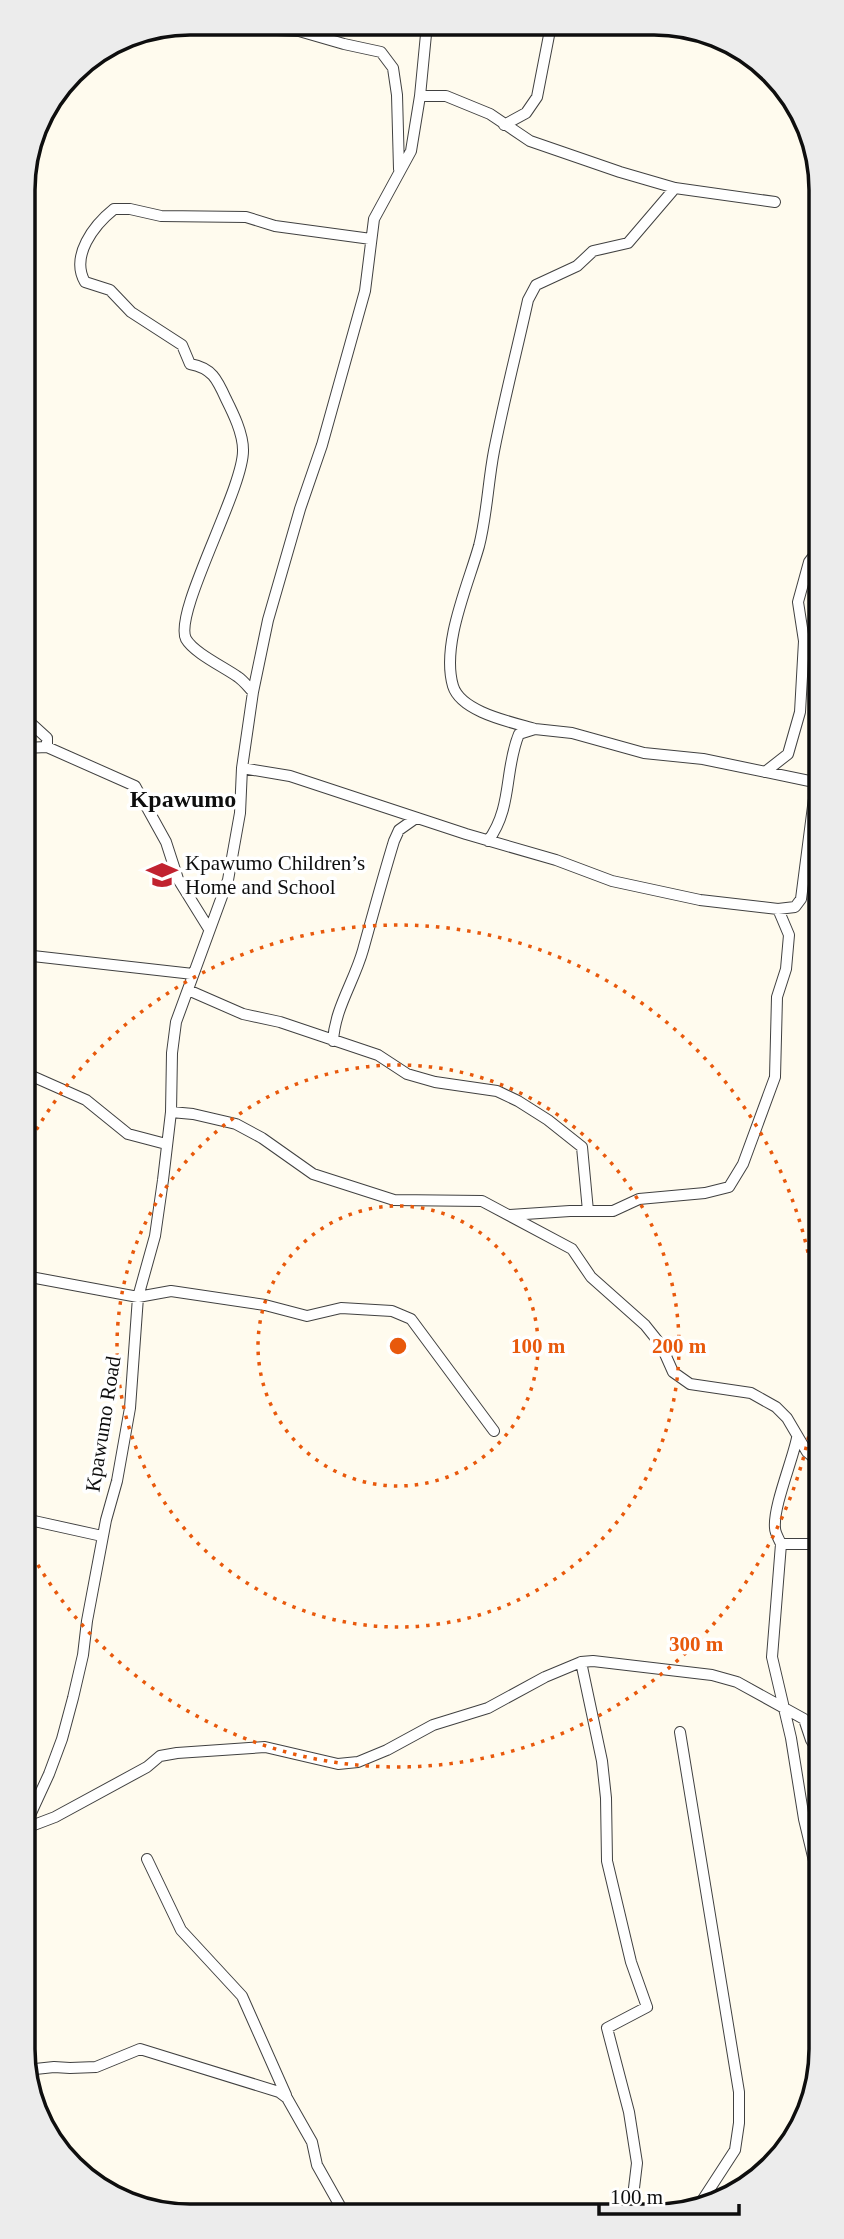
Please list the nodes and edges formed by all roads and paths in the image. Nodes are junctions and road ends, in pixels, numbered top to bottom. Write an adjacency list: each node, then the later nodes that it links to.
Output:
1 (313, 35): 6 (street)
2 (426, 35): 4 (street, Kpawumo Road)
3 (549, 35): 5 (street)
4 (420, 96): 5 (street); 6 (street, Kpawumo Road)
5 (504, 125): 7 (street)
6 (399, 172): 9 (street, Kpawumo Road)
7 (676, 188): 8 (street); 13 (street)
8 (775, 202)
9 (371, 239): 11 (street, Kpawumo Road); 11 (street)
10 (809, 562): 17 (street)
11 (253, 692): 16 (street, Kpawumo Road)
12 (35, 727): 14 (street)
13 (535, 729): 17 (street); 20 (street)
14 (47, 747): 15 (street); 23 (street)
15 (35, 748)
16 (242, 768): 19 (street); 23 (street, Kpawumo Road)
17 (765, 772): 18 (street)
18 (809, 781)
19 (416, 818): 20 (street); 27 (street)
20 (488, 841): 22 (street)
21 (809, 841): 22 (street)
22 (778, 909): 31 (street)
23 (209, 929): 25 (street, Kpawumo Road)
24 (35, 956): 25 (street)
25 (193, 974): 26 (street, Kpawumo Road)
26 (188, 990): 27 (street); 29 (street, Kpawumo Road)
27 (333, 1041): 31 (street)
28 (35, 1078): 30 (street)
29 (171, 1112): 30 (street, Kpawumo Road); 32 (street)
30 (166, 1143): 34 (street, Kpawumo Road)
31 (587, 1211): 32 (street)
32 (510, 1215): 36 (street)
33 (35, 1278): 34 (street)
34 (138, 1297): 35 (street); 39 (street, Kpawumo Road)
35 (495, 1431)
36 (797, 1438): 37 (street); 40 (street)
37 (809, 1454)
38 (35, 1521): 39 (street)
39 (102, 1536): 46 (street, Kpawumo Road)
40 (781, 1544): 41 (street); 43 (street)
41 (809, 1544)
42 (581, 1662): 43 (street); 47 (street); 54 (street)
43 (782, 1707): 45 (street); 48 (street)
44 (680, 1732): 52 (street)
45 (809, 1734)
46 (35, 1806)
47 (35, 1823)
48 (809, 1839)
49 (147, 1859): 51 (street)
50 (36, 2069): 51 (street)
51 (288, 2098): 53 (street)
52 (706, 2195)
53 (339, 2204)
54 (632, 2204)

